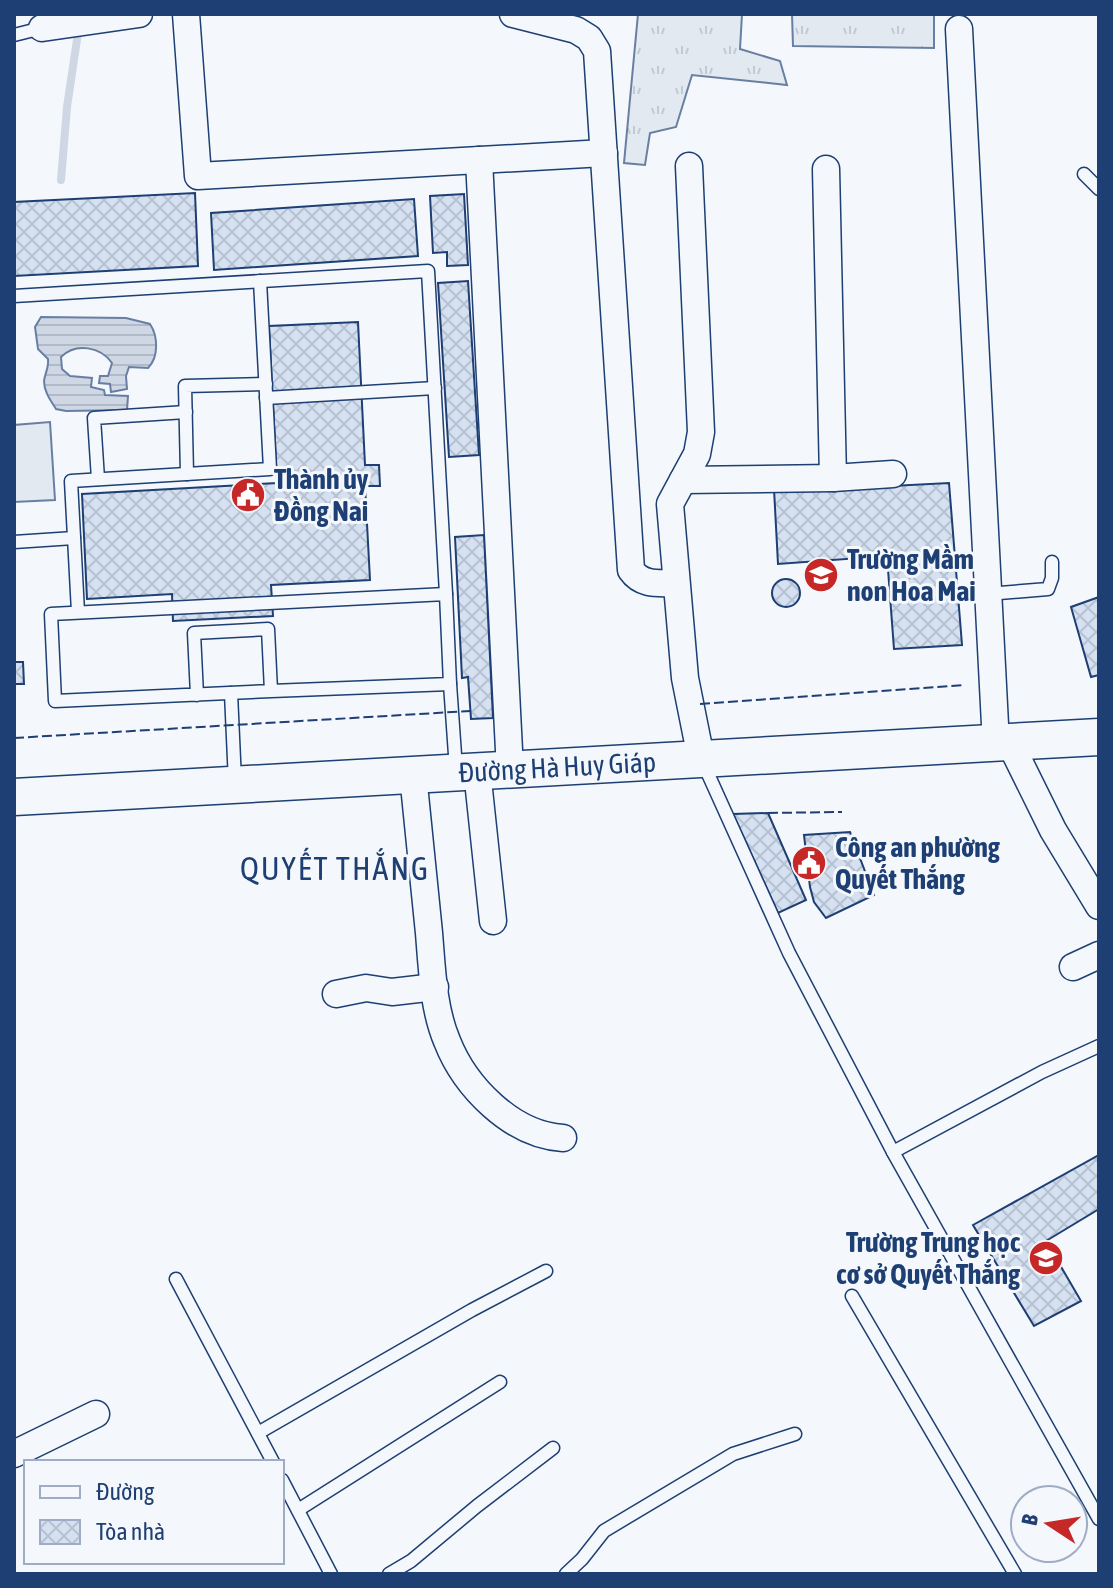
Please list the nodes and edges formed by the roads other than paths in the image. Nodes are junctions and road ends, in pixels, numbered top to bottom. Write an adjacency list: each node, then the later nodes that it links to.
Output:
1 (186, 14): 8 (street)
2 (513, 14): 7 (street)
3 (130, 15): 4 (street)
4 (54, 22): 6 (lane)
5 (959, 29): 31 (street)
6 (14, 35)
7 (604, 153): 8 (street); 25 (street)
8 (479, 160): 42 (street)
9 (689, 166): 23 (street)
10 (826, 169): 21 (street)
11 (1084, 174): 12 (lane)
12 (1099, 189)
13 (260, 281): 14 (lane); 15 (lane); 16 (lane)
14 (14, 296)
15 (266, 384): 17 (lane); 18 (lane)
16 (435, 388): 17 (lane); 30 (lane)
17 (266, 398): 19 (lane)
18 (186, 412): 19 (lane); 22 (lane)
19 (187, 474): 22 (lane)
20 (893, 474): 21 (street)
21 (833, 478): 23 (street)
22 (98, 479): 26 (lane)
23 (683, 480): 24 (street)
24 (670, 504): 25 (street); 29 (street)
25 (627, 506): 29 (street)
26 (74, 538): 27 (lane); 33 (lane)
27 (14, 542)
28 (1052, 562): 31 (lane)
29 (676, 583): 41 (street)
30 (446, 594): 32 (lane); 35 (lane)
31 (987, 594): 40 (street)
32 (229, 605): 33 (lane); 34 (lane)
33 (78, 612): 38 (lane)
34 (231, 631): 36 (lane); 38 (lane)
35 (450, 684): 36 (lane); 42 (lane)
36 (271, 691): 37 (lane)
37 (231, 693): 38 (lane); 44 (lane)
38 (197, 695)
39 (1099, 737): 40 (main road, Đường Hà Huy Giáp)
40 (1003, 744): 41 (main road, Đường Hà Huy Giáp); 46 (street)
41 (701, 758): 42 (main road, Đường Hà Huy Giáp); 54 (lane)
42 (481, 771): 43 (main road, Đường Hà Huy Giáp); 47 (street)
43 (413, 775): 44 (main road, Đường Hà Huy Giáp); 50 (street)
44 (235, 785): 45 (main road, Đường Hà Huy Giáp)
45 (14, 797)
46 (1099, 906)
47 (493, 921)
48 (1099, 955): 49 (street)
49 (1073, 967)
50 (435, 987): 51 (street); 53 (street)
51 (336, 994)
52 (1099, 1046): 54 (lane)
53 (563, 1138)
54 (893, 1152): 67 (lane)
55 (546, 1271): 60 (lane)
56 (176, 1279): 60 (lane)
57 (852, 1296): 71 (lane)
58 (500, 1382): 66 (lane)
59 (96, 1414): 63 (street)
60 (258, 1433): 64 (lane)
61 (795, 1434): 70 (lane)
62 (553, 1448): 69 (lane)
63 (14, 1454)
64 (272, 1460)
65 (284, 1484): 66 (lane)
66 (298, 1510): 68 (lane)
67 (1099, 1519)
68 (331, 1574)
69 (389, 1574)
70 (566, 1574)
71 (1015, 1574)

